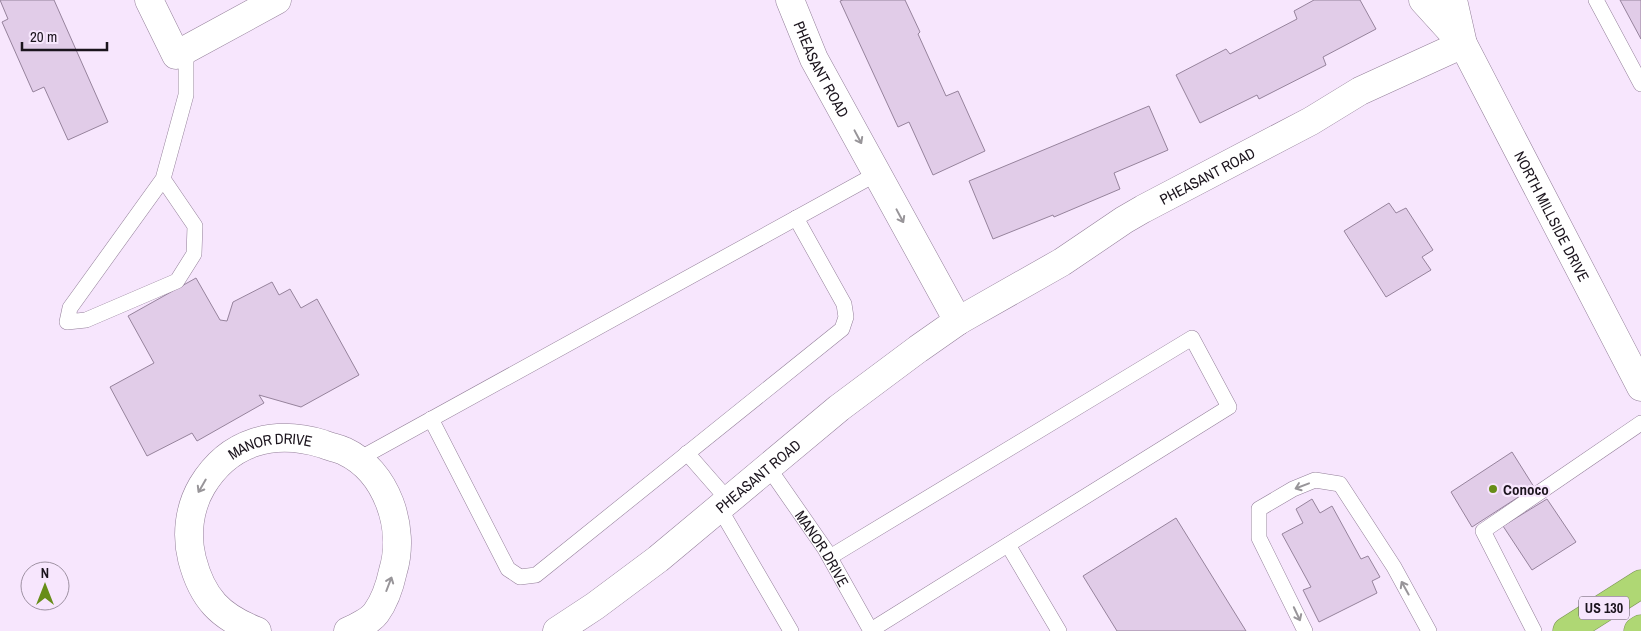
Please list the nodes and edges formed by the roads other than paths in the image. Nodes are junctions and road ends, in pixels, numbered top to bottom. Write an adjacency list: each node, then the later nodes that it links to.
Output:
1 (149, 0): 8 (street)
2 (277, 0): 8 (street)
3 (790, 0): 10 (street, PHEASANT ROAD, one-way to 10)
4 (1423, 0): 7 (street, NORTH MILLSIDE DRIVE)
5 (1453, 0): 7 (street, NORTH MILLSIDE DRIVE)
6 (1596, 0): 9 (lane)
7 (1464, 44): 13 (street, PHEASANT ROAD); 14 (street, NORTH MILLSIDE DRIVE)
8 (186, 49): 11 (lane)
9 (1641, 84)
10 (878, 173): 12 (lane); 13 (street, PHEASANT ROAD, one-way to 13)
11 (163, 179): 11 (lane)
12 (796, 218): 15 (lane); 17 (lane)
13 (958, 321): 19 (street, PHEASANT ROAD)
14 (1641, 387)
15 (431, 419): 17 (lane); 18 (lane)
16 (1641, 423): 33 (lane)
17 (687, 453): 20 (lane)
18 (357, 460): 24 (street, MANOR DRIVE, one-way to 18); 26 (street, MANOR DRIVE, one-way to 26)
19 (768, 467): 20 (street, PHEASANT ROAD); 22 (lane, MANOR DRIVE)
20 (725, 505): 25 (street, PHEASANT ROAD); 28 (lane)
21 (1008, 545): 22 (lane); 29 (lane); 30 (lane)
22 (830, 557): 29 (lane, MANOR DRIVE)
23 (1641, 584): 34 (highway, US 130)
24 (374, 623): 27 (street, MANOR DRIVE)
25 (559, 630)
26 (257, 631)
27 (348, 631)
28 (791, 631)
29 (871, 631)
30 (1059, 631)
31 (1305, 631): 32 (lane, one-way to 31)
32 (1429, 631)
33 (1534, 631)
34 (1567, 631)

